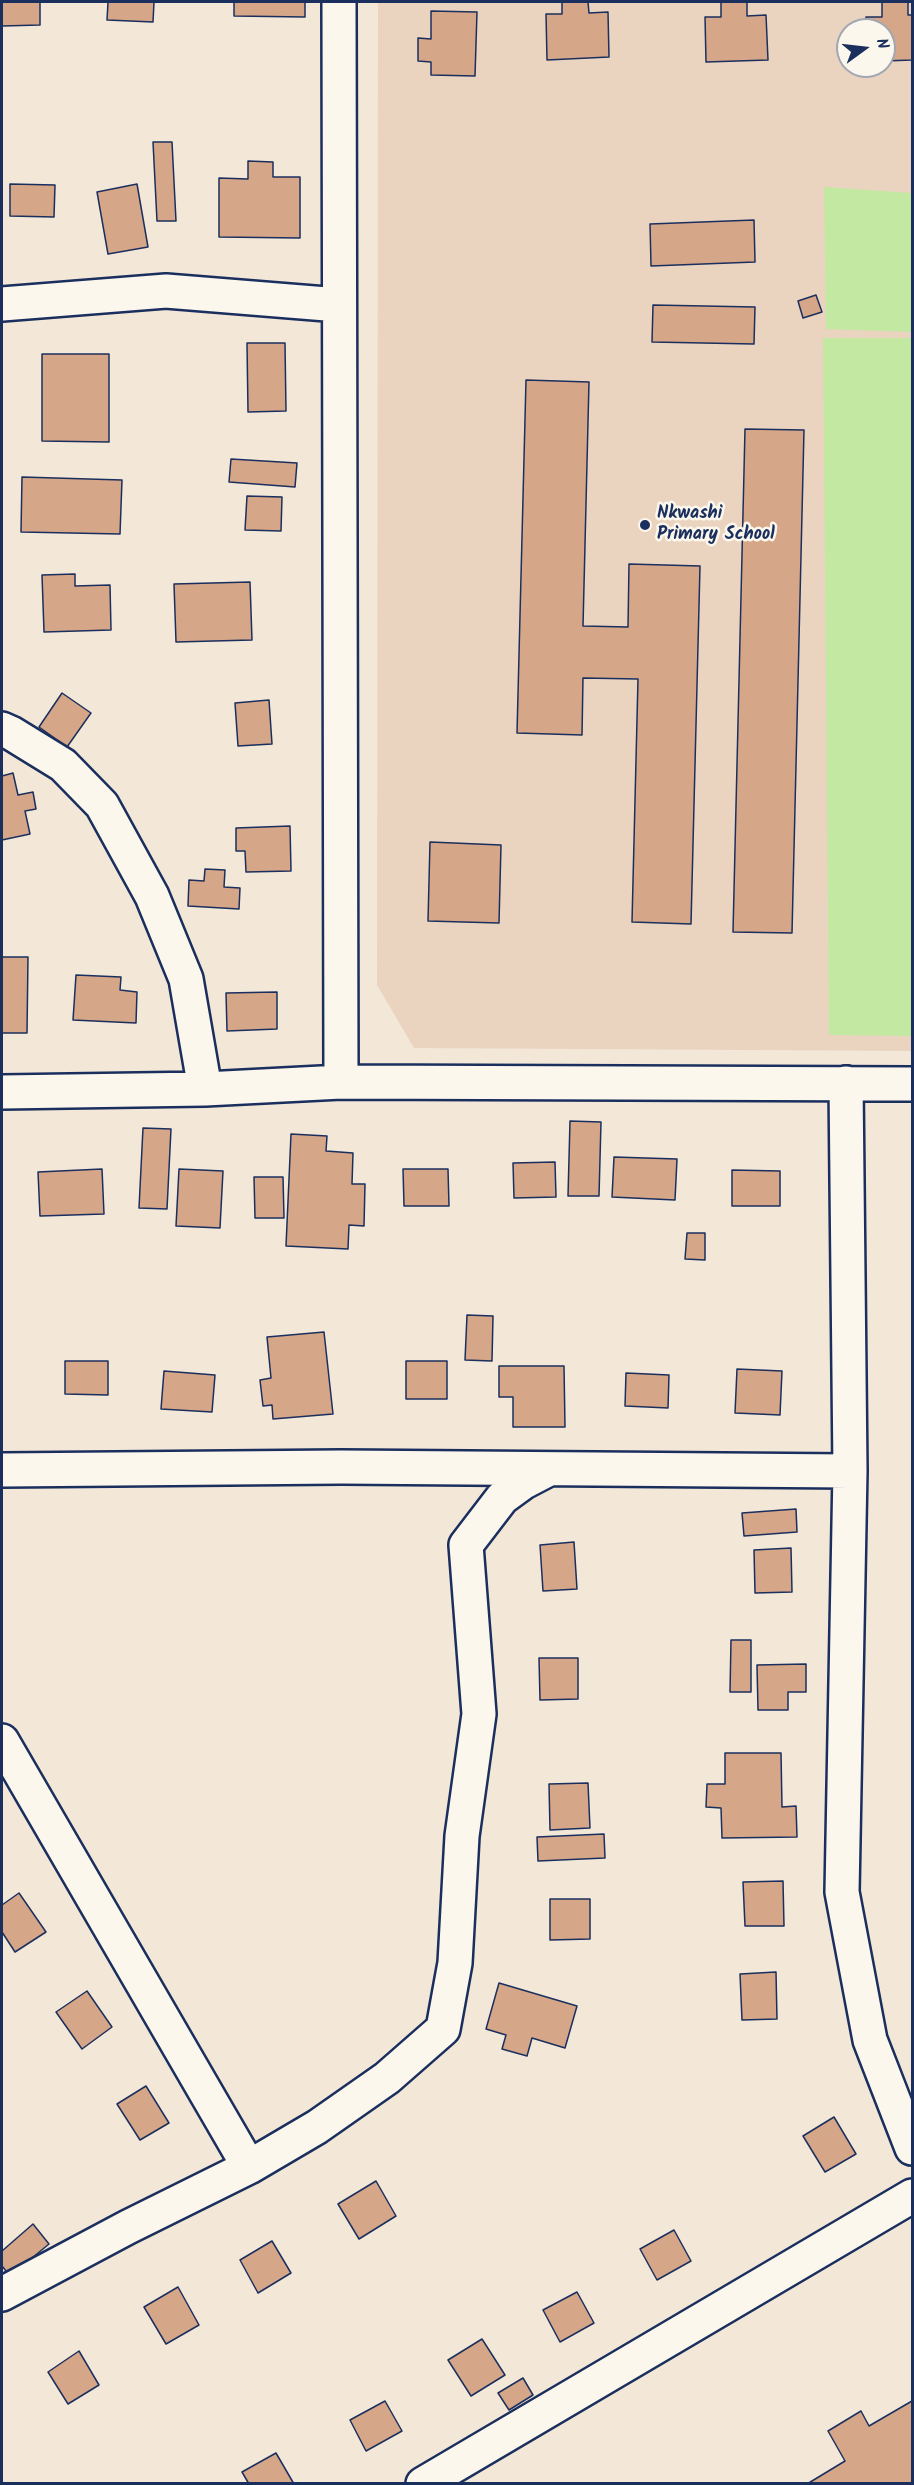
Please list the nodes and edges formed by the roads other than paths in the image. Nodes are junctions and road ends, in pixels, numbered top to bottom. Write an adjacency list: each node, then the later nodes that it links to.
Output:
1 (339, 2): 3 (street)
2 (2, 303): 3 (street)
3 (339, 305): 5 (street)
4 (2, 729): 8 (street)
5 (341, 1082): 6 (street); 8 (street)
6 (846, 1083): 7 (street); 12 (street)
7 (912, 1084)
8 (205, 1089): 9 (street)
9 (2, 1092)
10 (549, 1469): 11 (street); 12 (street); 15 (street)
11 (2, 1470)
12 (850, 1471): 14 (street)
13 (2, 1742): 15 (street)
14 (912, 2148)
15 (249, 2167): 17 (street)
16 (912, 2196): 18 (street)
17 (2, 2294)
18 (423, 2484)

